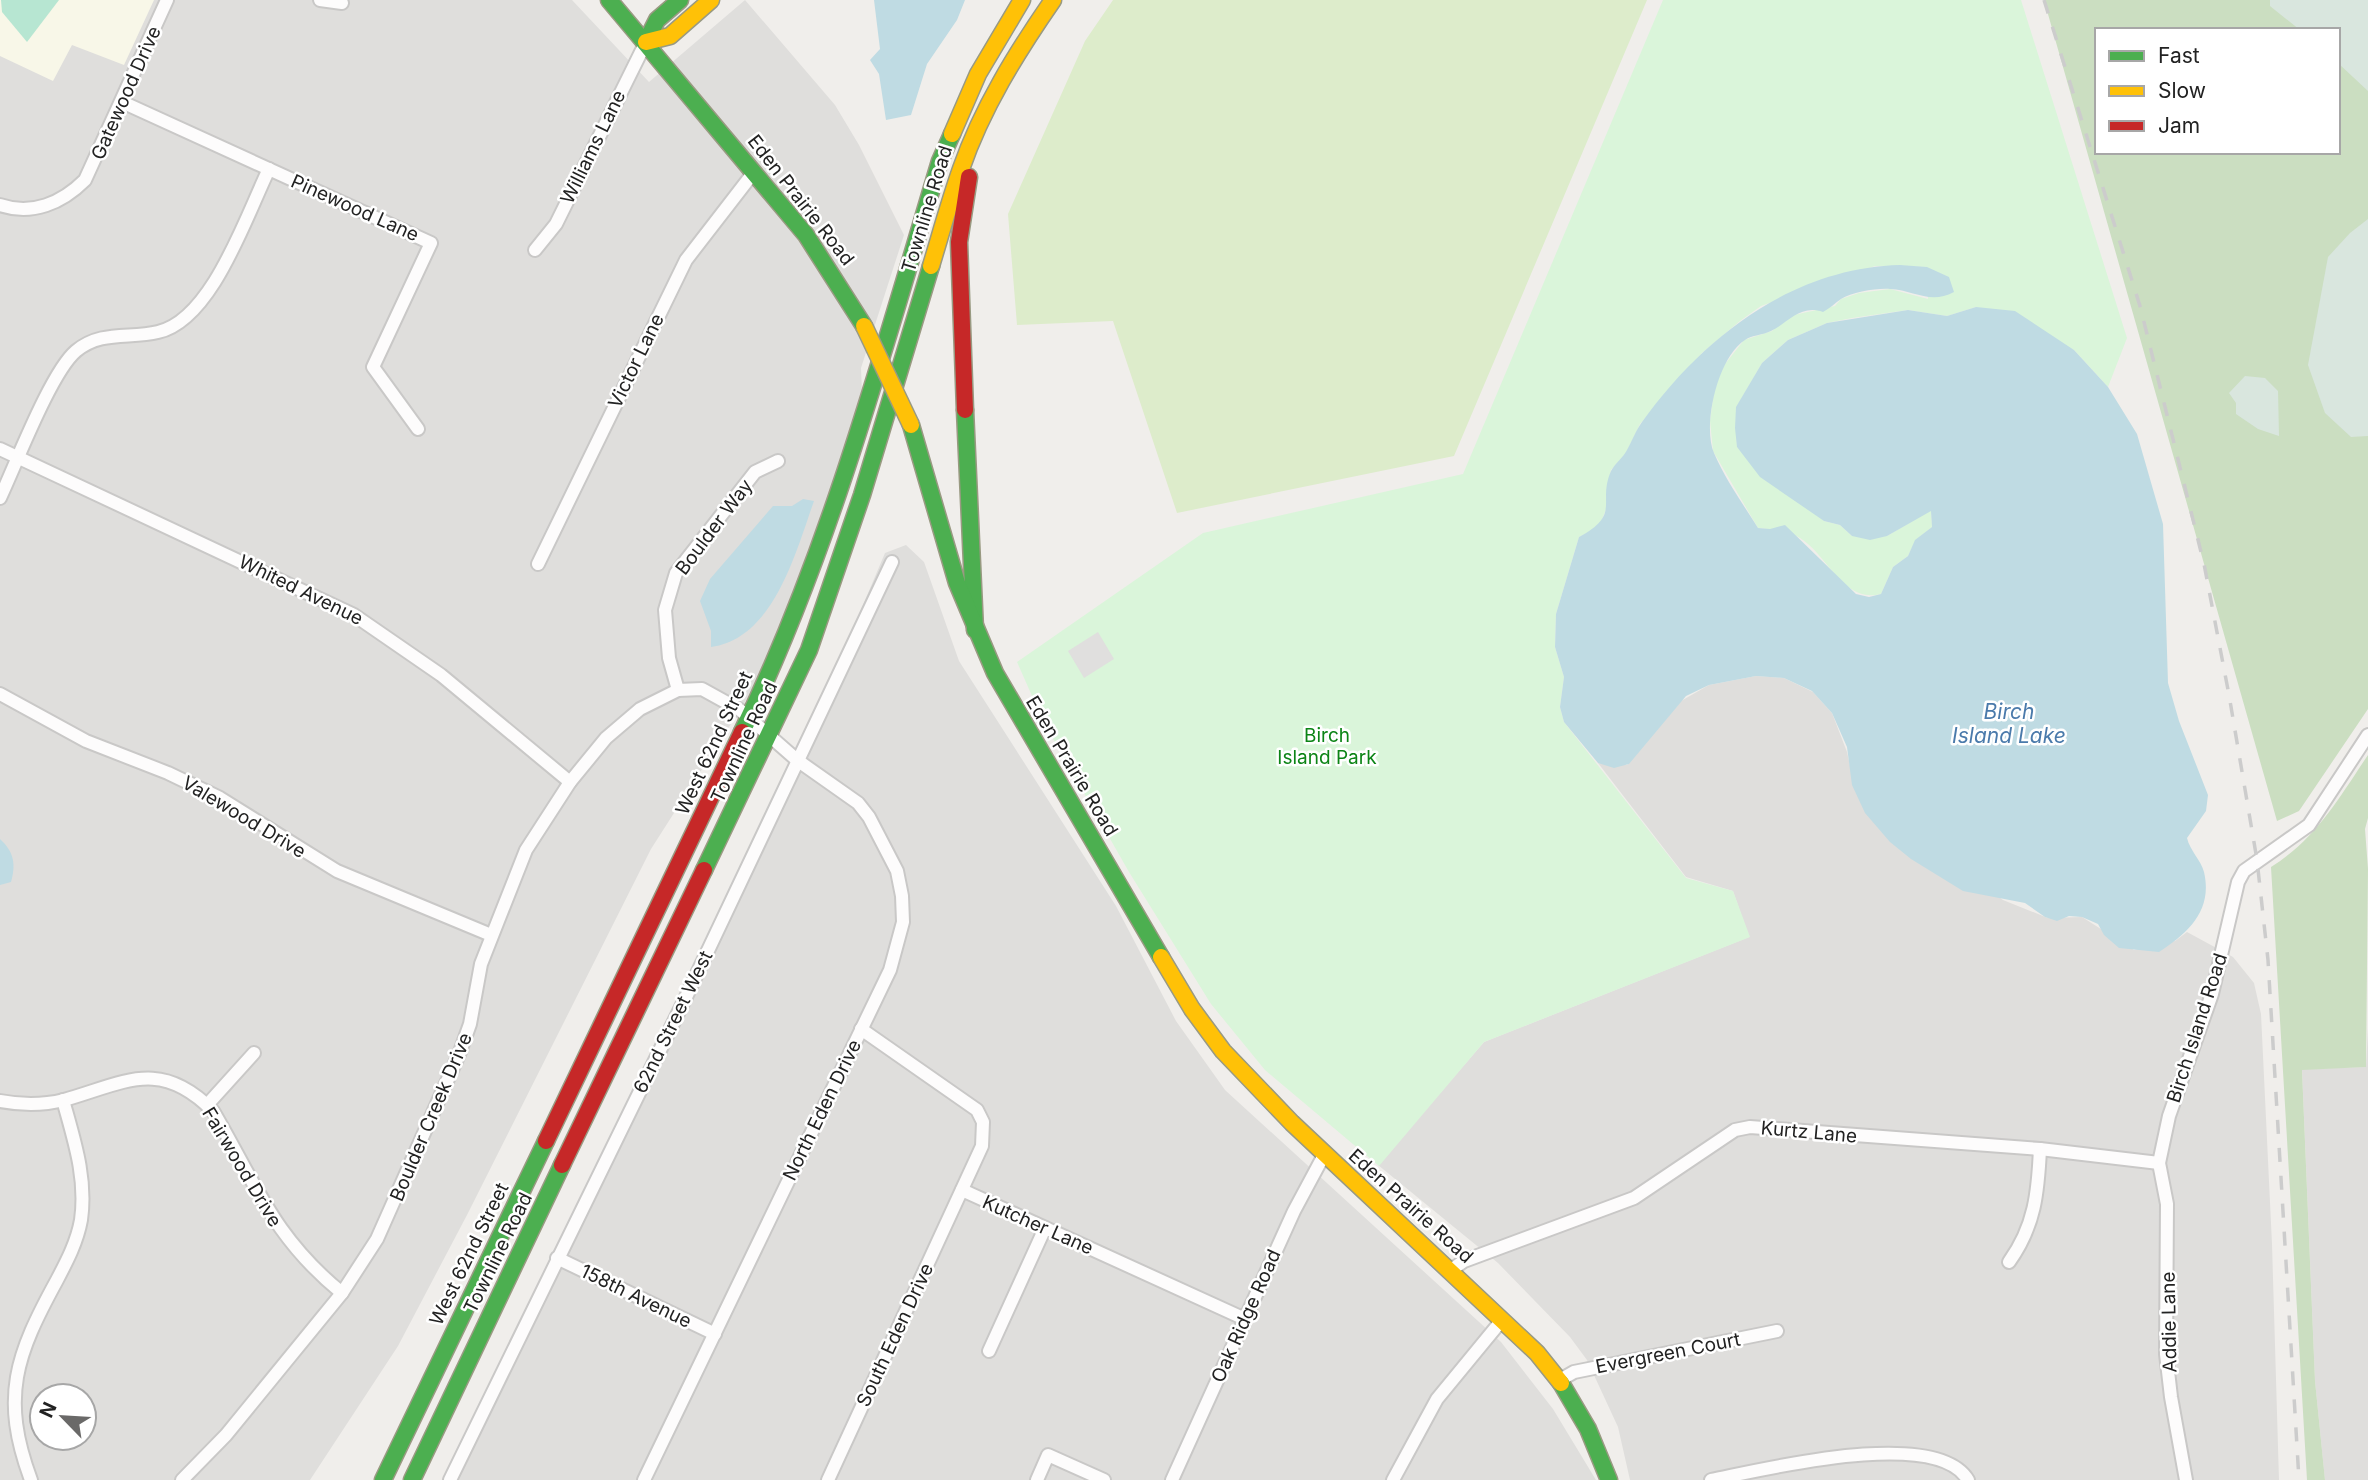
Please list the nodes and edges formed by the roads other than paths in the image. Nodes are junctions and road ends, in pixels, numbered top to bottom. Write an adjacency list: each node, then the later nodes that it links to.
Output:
1 (167, 0): 13 (street, Gatewood Drive)
2 (320, 0): 9 (street)
3 (609, 0): 11 (main road, Eden Prairie Road)
4 (680, 0): 11 (main road)
5 (712, 0): 11 (main road)
6 (1016, 0): 10 (main road)
7 (1023, 0): 10 (main road, West 62nd Street)
8 (1053, 0): 12 (main road, Townline Road)
9 (342, 3)
10 (1001, 32): 28 (main road, West 62nd Street)
11 (646, 42): 15 (main road, Eden Prairie Road); 17 (street, Williams Lane)
12 (994, 99): 25 (main road); 30 (main road, Townline Road)
13 (122, 102): 14 (street, Pinewood Lane); 16 (street, Gatewood Drive)
14 (269, 169): 18 (street, Pinewood Lane); 20 (street)
15 (754, 172): 24 (street, Victor Lane); 25 (main road, Eden Prairie Road, bridge)
16 (0, 205)
17 (535, 250)
18 (418, 429)
19 (0, 449): 20 (street, Whited Avenue)
20 (19, 458): 22 (street); 32 (street, Whited Avenue)
21 (778, 461): 26 (street, Boulder Way)
22 (0, 498)
23 (892, 562): 31 (street, 62nd Street West)
24 (538, 564)
25 (975, 630): 40 (main road, Eden Prairie Road)
26 (678, 690): 28 (street); 32 (street, Boulder Creek Drive)
27 (0, 694): 33 (street, Valewood Drive)
28 (749, 720): 30 (street); 57 (main road, West 62nd Street)
29 (2368, 736): 41 (street, Birch Island Road)
30 (770, 737): 31 (street); 58 (main road, Townline Road)
31 (797, 760): 34 (street, North Eden Drive); 44 (street, 62nd Street West)
32 (570, 782): 33 (street, Boulder Creek Drive)
33 (491, 935): 47 (street, Boulder Creek Drive)
34 (861, 1029): 42 (street, Kutcher Lane); 51 (street, North Eden Drive)
35 (254, 1053): 38 (street)
36 (63, 1100): 37 (street, Fairwood Drive); 38 (street, Fairwood Drive); 55 (street)
37 (0, 1101)
38 (207, 1105): 47 (street, Fairwood Drive)
39 (2040, 1149): 41 (street, Kurtz Lane); 45 (street); 46 (street, Kurtz Lane)
40 (1324, 1155): 46 (main road, Eden Prairie Road); 48 (street, Oak Ridge Road)
41 (2159, 1163): 69 (street, Addie Lane)
42 (962, 1190): 43 (street, Kutcher Lane); 61 (street, South Eden Drive)
43 (1045, 1228): 48 (street, Kutcher Lane); 52 (street)
44 (557, 1258): 51 (street, 158th Avenue); 59 (street, 62nd Street West)
45 (2009, 1262)
46 (1451, 1270): 49 (main road, Eden Prairie Road)
47 (342, 1293): 56 (street, Boulder Creek Drive)
48 (1245, 1319): 64 (street, Oak Ridge Road)
49 (1502, 1320): 53 (main road, Eden Prairie Road); 65 (street)
50 (1777, 1331): 53 (street, Evergreen Court)
51 (715, 1334): 60 (street, North Eden Drive)
52 (989, 1351)
53 (1560, 1380): 66 (main road, Eden Prairie Road)
54 (1737, 1477): 67 (street); 68 (street)
55 (31, 1480)
56 (182, 1480)
57 (383, 1480)
58 (412, 1480)
59 (450, 1480)
60 (644, 1480)
61 (828, 1480)
62 (1037, 1480): 63 (street)
63 (1104, 1480)
64 (1172, 1480)
65 (1394, 1480)
66 (1609, 1480)
67 (1711, 1480)
68 (1968, 1480)
69 (2186, 1480)

